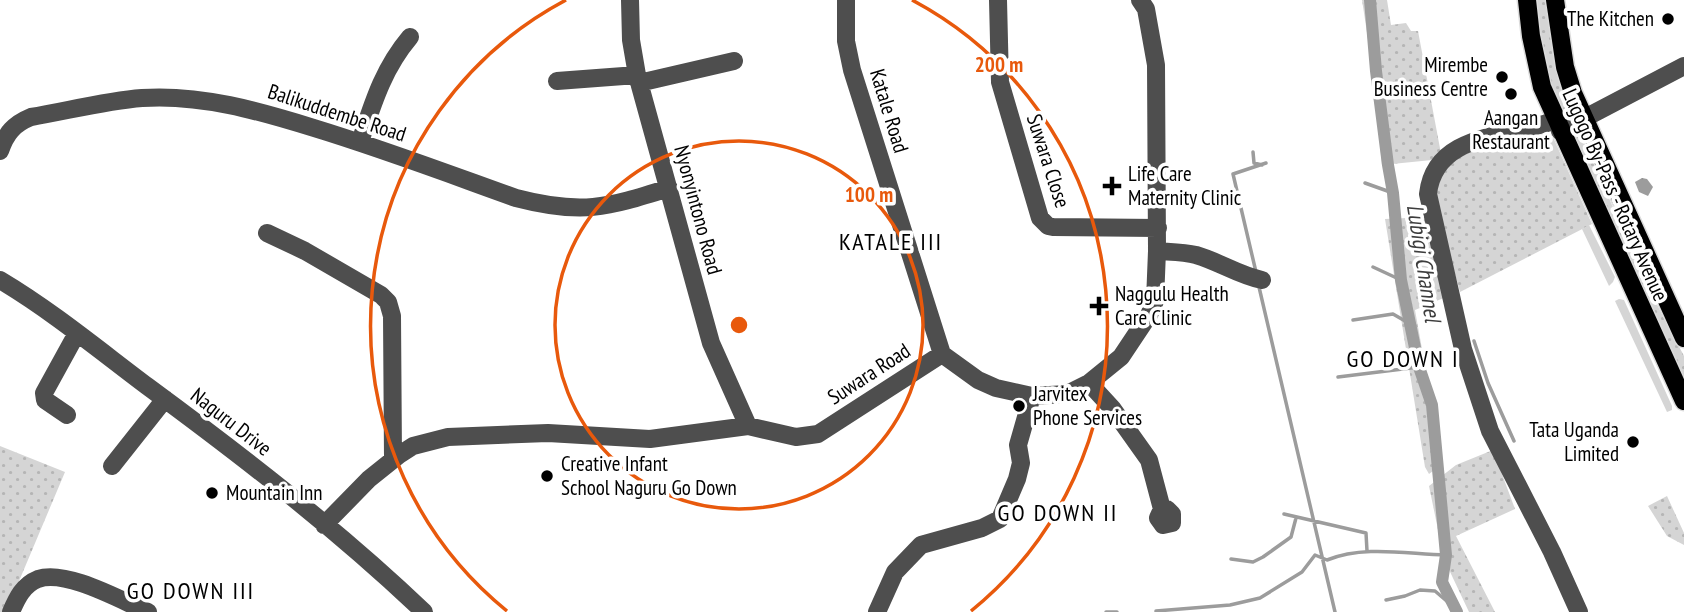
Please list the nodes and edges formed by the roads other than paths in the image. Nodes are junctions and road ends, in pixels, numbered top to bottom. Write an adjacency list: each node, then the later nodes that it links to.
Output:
1 (630, 0): 10 (street, Nyonyintono Road)
2 (846, 0): 24 (street, Katale Road)
3 (998, 0): 17 (street, Suwara Close)
4 (1140, 0): 17 (street, Suwara Road)
5 (1527, 0): 13 (main road, Lugogo By-Pass - Rotary Avenue)
6 (1555, 0): 12 (main road, Lugogo By-Pass - Rotary Avenue)
7 (410, 37): 14 (street)
8 (734, 61): 10 (street)
9 (1684, 66): 12 (street)
10 (638, 79): 11 (street); 16 (street, Nyonyintono Road)
11 (556, 81)
12 (1584, 117): 13 (street); 23 (main road, Lugogo By-Pass - Rotary Avenue)
13 (1558, 126): 28 (main road, Lugogo By-Pass - Rotary Avenue); 39 (street)
14 (360, 142): 15 (street, Balikuddembe Road); 16 (street, Balikuddembe Road)
15 (0, 151)
16 (668, 188): 30 (street, Nyonyintono Road)
17 (1157, 229): 19 (street, Suwara Road)
18 (267, 233): 31 (street)
19 (1157, 251): 21 (street); 25 (street, Suwara Road)
20 (0, 280): 22 (street, Naguru Drive)
21 (1262, 280)
22 (77, 333): 27 (street, Naguru Drive); 29 (street)
23 (1684, 338)
24 (942, 354): 26 (street, Suwara Road); 30 (street, Suwara Road)
25 (1089, 383): 26 (street, Suwara Road); 33 (street)
26 (1032, 396): 38 (street)
27 (165, 399): 32 (street); 34 (street, Naguru Drive)
28 (1684, 401)
29 (67, 415)
30 (748, 426): 31 (street, Suwara Road)
31 (393, 460): 34 (street, Suwara Road)
32 (112, 466)
33 (1162, 509)
34 (324, 524): 37 (street, Naguru Drive)
35 (11, 612): 36 (street)
36 (148, 612)
37 (424, 612)
38 (877, 612)
39 (1579, 612)

